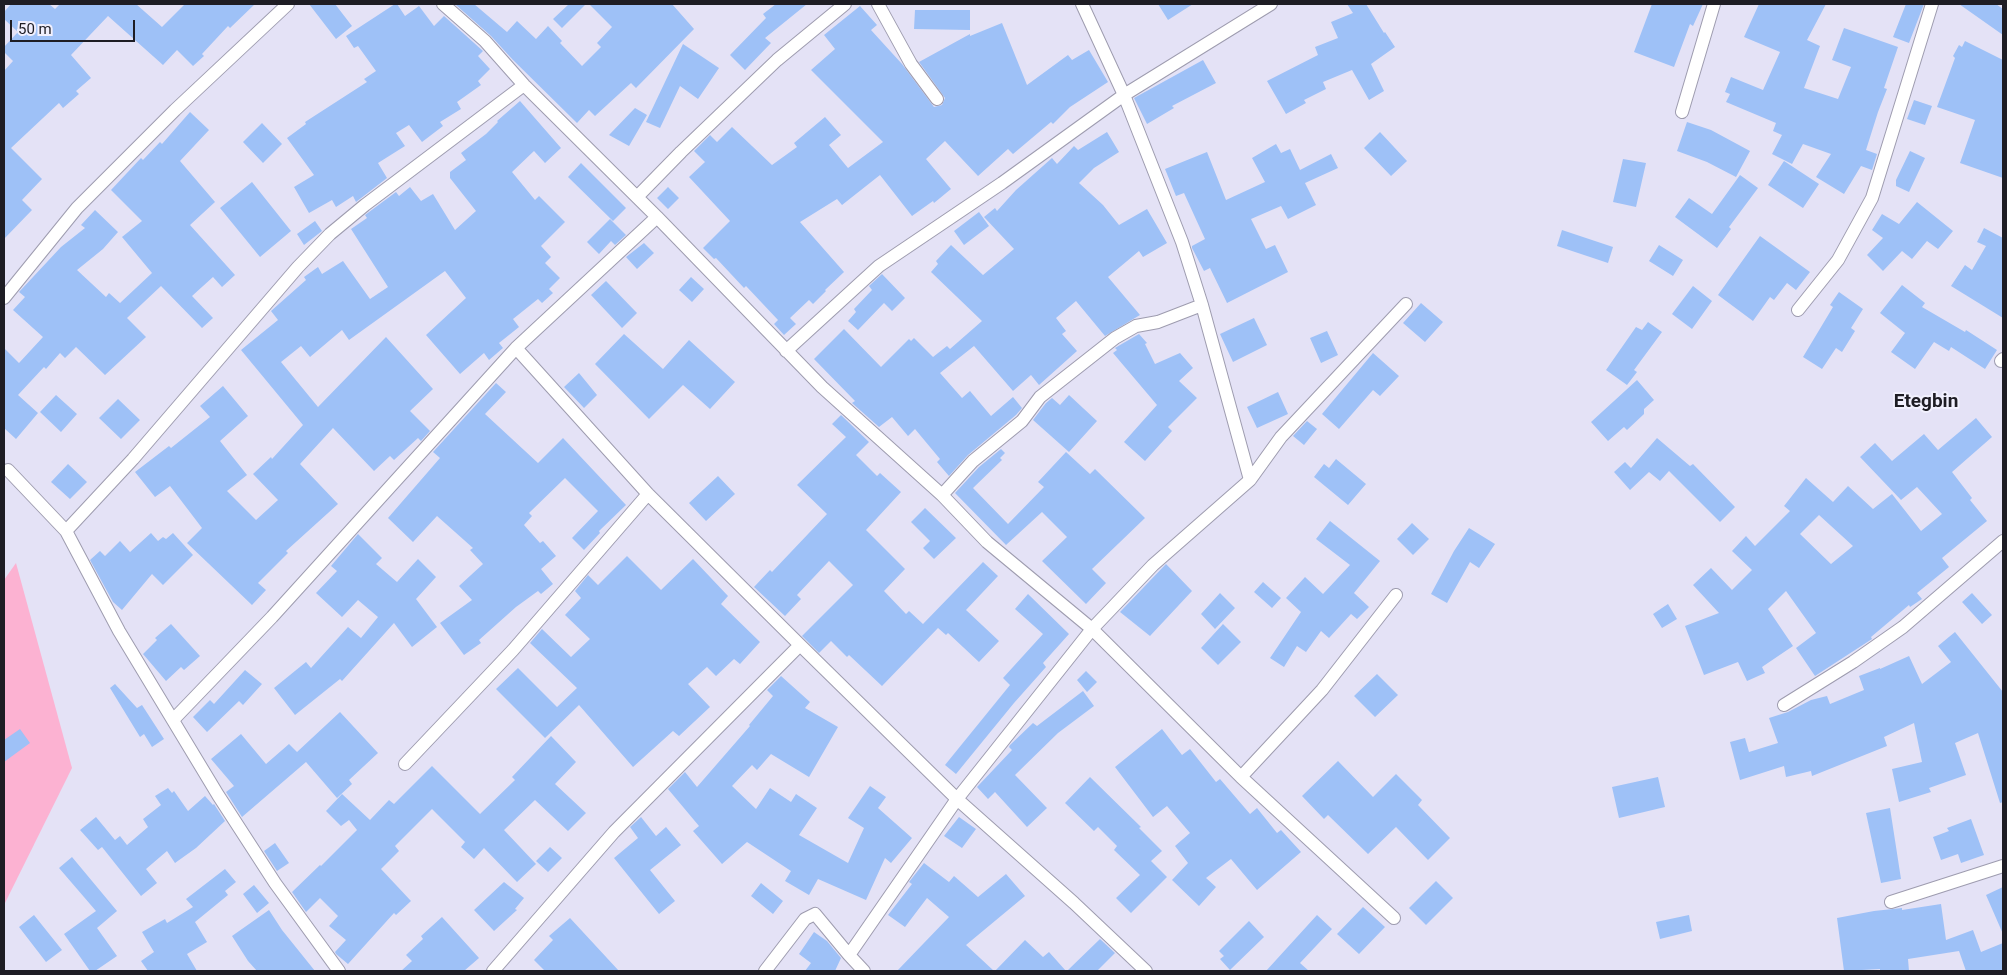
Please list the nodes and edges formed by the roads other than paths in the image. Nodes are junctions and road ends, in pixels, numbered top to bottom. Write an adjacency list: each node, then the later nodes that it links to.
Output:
1 (288, 4): 15 (street)
2 (443, 4): 9 (street)
3 (845, 4): 13 (street)
4 (878, 4): 11 (street)
5 (1082, 4): 10 (street)
6 (1271, 4): 10 (street)
7 (1714, 4): 12 (street)
8 (1932, 4): 18 (street)
9 (524, 85): 13 (street); 25 (street)
10 (1124, 95): 17 (street); 20 (street)
11 (937, 99)
12 (1682, 112)
13 (638, 197): 14 (street)
14 (657, 217): 19 (street); 20 (street)
15 (4, 298)
16 (1406, 304): 22 (street)
17 (1202, 305): 22 (street); 24 (street)
18 (1798, 310)
19 (516, 348): 23 (street); 31 (street)
20 (786, 352): 24 (street)
21 (5, 469): 25 (street)
22 (1250, 480): 28 (street)
23 (648, 494): 29 (street); 32 (street)
24 (942, 495): 28 (street)
25 (66, 531): 31 (street)
26 (2003, 541): 30 (street)
27 (1396, 595): 33 (street)
28 (1092, 629): 33 (street); 34 (street)
29 (800, 645): 34 (street); 40 (street)
30 (1784, 705)
31 (173, 720): 39 (street)
32 (405, 764)
33 (1242, 777): 37 (street)
34 (958, 799): 38 (street); 43 (street)
35 (2003, 866): 36 (street)
36 (1891, 902)
37 (1394, 918)
38 (849, 955): 41 (street); 42 (street)
39 (339, 971)
40 (492, 971)
41 (766, 971)
42 (864, 971)
43 (1146, 971)

